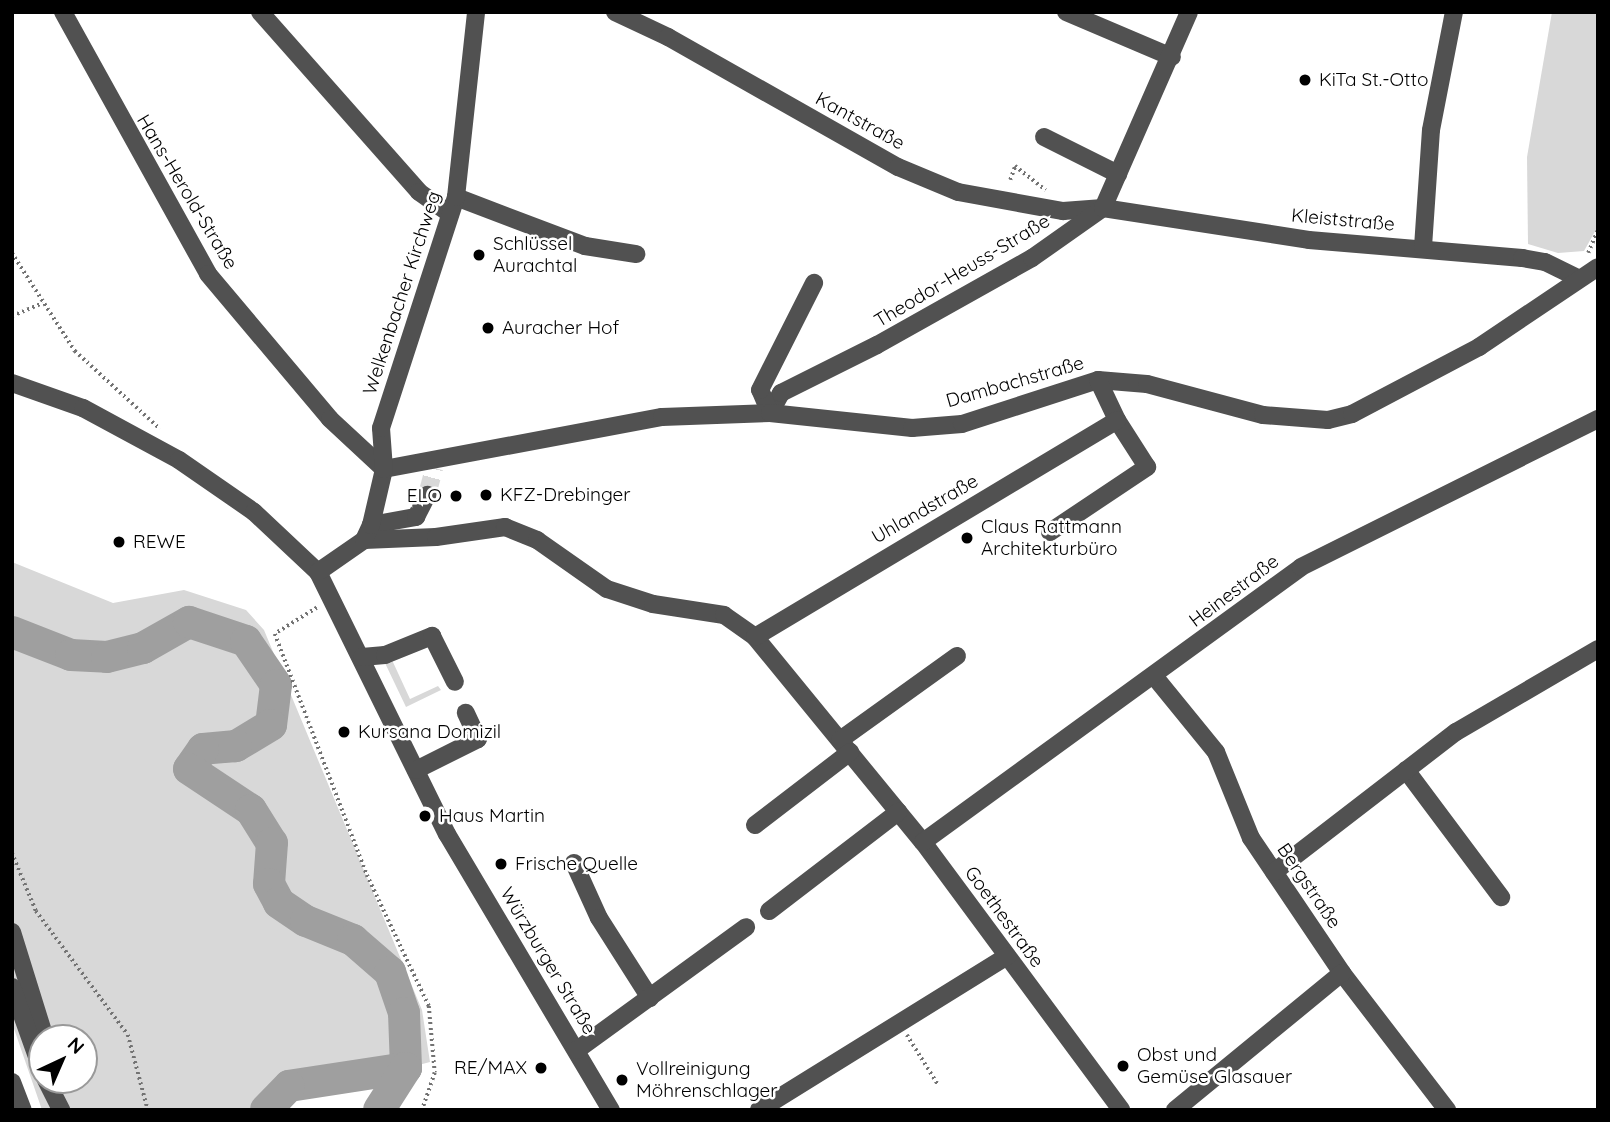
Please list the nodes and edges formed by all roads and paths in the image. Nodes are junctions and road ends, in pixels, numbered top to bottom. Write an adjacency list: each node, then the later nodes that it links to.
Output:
1 (63, 12): 30 (street, Hans-Herold-Straße)
2 (260, 12): 15 (street)
3 (475, 12): 13 (street, Welkenbacher Kirchweg)
4 (615, 12): 14 (street, Kantstraße)
5 (1066, 12): 8 (street)
6 (1189, 12): 8 (street, Theodor-Heuss-Straße)
7 (1454, 12): 16 (street)
8 (1172, 57): 10 (street, Theodor-Heuss-Straße)
9 (1044, 137): 10 (street)
10 (1118, 174): 14 (street, Theodor-Heuss-Straße)
11 (1010, 180): 12 (path)
12 (1046, 190)
13 (456, 197): 15 (street, Welkenbacher Kirchweg); 18 (street)
14 (1102, 208): 16 (street, Kleiststraße); 26 (street, Theodor-Heuss-Straße)
15 (450, 214): 30 (street, Welkenbacher Kirchweg)
16 (1423, 247): 20 (street, Kleiststraße)
17 (12, 253): 22 (path)
18 (636, 254)
19 (1598, 267): 20 (street, Dambachstraße)
20 (1578, 278): 24 (street, Dambachstraße)
21 (814, 283): 26 (street)
22 (42, 303): 23 (path); 29 (path)
23 (12, 316)
24 (1098, 380): 26 (street, Dambachstraße); 28 (street)
25 (12, 383): 34 (street, Würzburger Straße)
26 (769, 413): 30 (street, Dambachstraße)
27 (1598, 419): 40 (street, Heinestraße)
28 (1117, 420): 32 (street); 36 (street, Uhlandstraße)
29 (163, 431)
30 (384, 469): 33 (street, Welkenbacher Kirchweg)
31 (427, 495): 33 (street)
32 (1050, 531)
33 (367, 533): 34 (street); 36 (street, Goethestraße)
34 (318, 572): 35 (street, Würzburger Straße)
35 (334, 597): 39 (street, Würzburger Straße); 71 (path)
36 (755, 637): 43 (street, Goethestraße)
37 (1598, 649): 45 (street)
38 (957, 656): 43 (street)
39 (362, 657): 41 (street); 44 (street, Würzburger Straße)
40 (1154, 676): 48 (street, Heinestraße); 51 (street, Bergstraße)
41 (455, 682)
42 (466, 713): 44 (street)
43 (845, 746): 46 (street, Goethestraße); 47 (street)
44 (416, 770): 63 (street, Würzburger Straße)
45 (1406, 771): 51 (street); 52 (street)
46 (898, 812): 48 (street, Goethestraße); 53 (street)
47 (755, 825)
48 (923, 842): 56 (street, Goethestraße)
49 (12, 853): 70 (path)
50 (573, 863): 59 (street)
51 (1274, 872): 57 (street, Bergstraße)
52 (1501, 897)
53 (769, 911)
54 (746, 927): 59 (street)
55 (12, 932): 60 (street)
56 (1007, 956): 61 (street); 74 (street, Goethestraße)
57 (1342, 973): 67 (street, Bergstraße); 75 (street)
58 (12, 987): 62 (street)
59 (650, 998): 63 (street)
60 (41, 1024)
61 (901, 1024): 65 (path); 73 (street)
62 (28, 1032)
63 (577, 1050): 72 (street, Würzburger Straße)
64 (12, 1082): 68 (street)
65 (939, 1086)
66 (54, 1094): 69 (street)
67 (1436, 1106)
68 (23, 1110)
69 (61, 1110)
70 (148, 1110)
71 (422, 1110)
72 (611, 1110)
73 (759, 1110)
74 (1121, 1110)
75 (1175, 1110)

